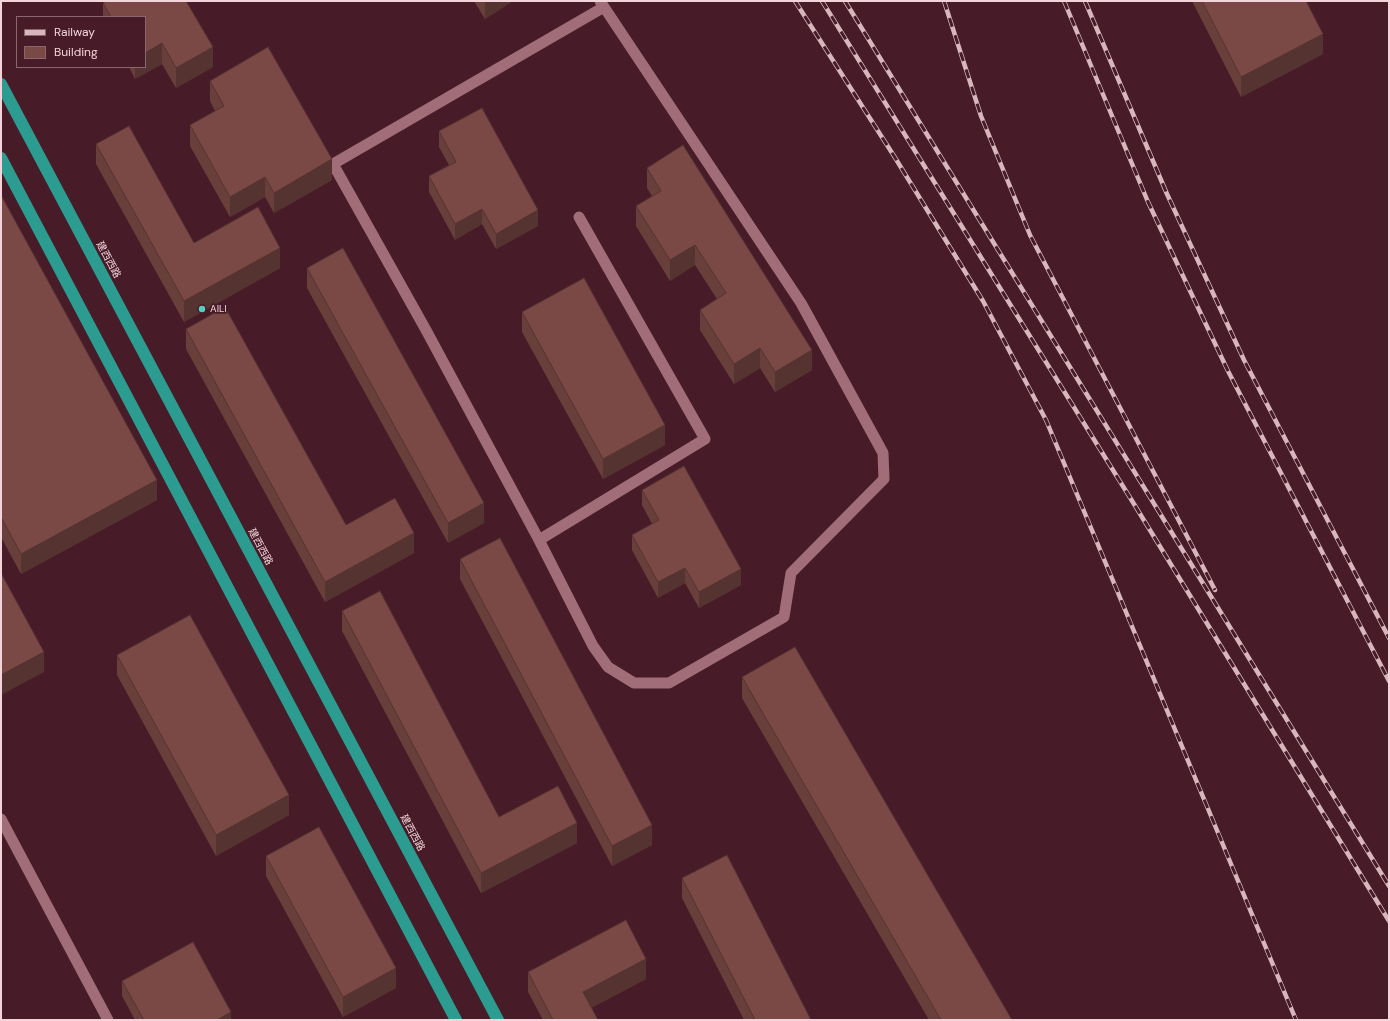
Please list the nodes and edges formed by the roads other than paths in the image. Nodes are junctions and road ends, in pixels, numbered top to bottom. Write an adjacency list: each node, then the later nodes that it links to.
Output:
1 (602, 4): 5 (lane); 5 (lane)
2 (1, 84): 9 (highway, 建西西路)
3 (1, 158): 8 (highway)
4 (579, 217): 5 (lane)
5 (539, 540)
6 (1, 819): 7 (lane)
7 (108, 1020)
8 (456, 1020)
9 (498, 1020)

